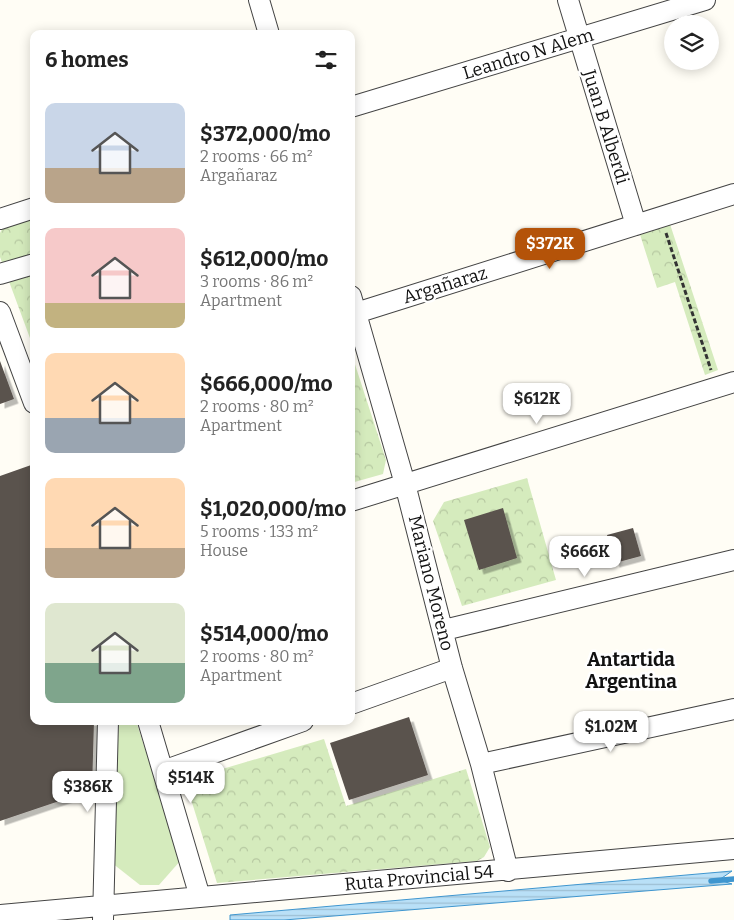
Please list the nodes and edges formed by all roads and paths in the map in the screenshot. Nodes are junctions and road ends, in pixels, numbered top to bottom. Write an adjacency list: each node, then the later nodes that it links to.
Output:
1 (259, 0): 4 (street)
2 (568, 0): 5 (street, Juan B Alberdi)
3 (705, 0): 5 (street, Leandro N Alem)
4 (268, 30)
5 (580, 38): 6 (street, Leandro N Alem); 10 (street, Juan B Alberdi)
6 (355, 107)
7 (734, 194): 10 (street, Argañaraz)
8 (30, 209): 9 (street)
9 (0, 220)
10 (636, 225): 14 (street, Argañaraz)
11 (664, 226): 17 (path)
12 (30, 265): 13 (street)
13 (0, 274)
14 (355, 305)
15 (355, 309): 19 (street, Mariano Moreno)
16 (0, 312): 18 (street)
17 (725, 384): 19 (street)
18 (30, 392)
19 (405, 484): 20 (street); 22 (street, Mariano Moreno)
20 (355, 500)
21 (734, 560): 22 (street)
22 (444, 630): 23 (street, Mariano Moreno)
23 (452, 668): 24 (street); 29 (street, Mariano Moreno)
24 (355, 703)
25 (734, 708): 29 (street)
26 (108, 725): 34 (street)
27 (149, 725): 30 (street)
28 (291, 725): 30 (street)
29 (482, 764): 32 (street, Mariano Moreno)
30 (163, 771): 33 (street)
31 (734, 849): 32 (street, Ruta Provincial 54)
32 (508, 871): 33 (street, Ruta Provincial 54)
33 (200, 898): 34 (street, Ruta Provincial 54)
34 (103, 912): 35 (street, Ruta Provincial 54)
35 (0, 915)

